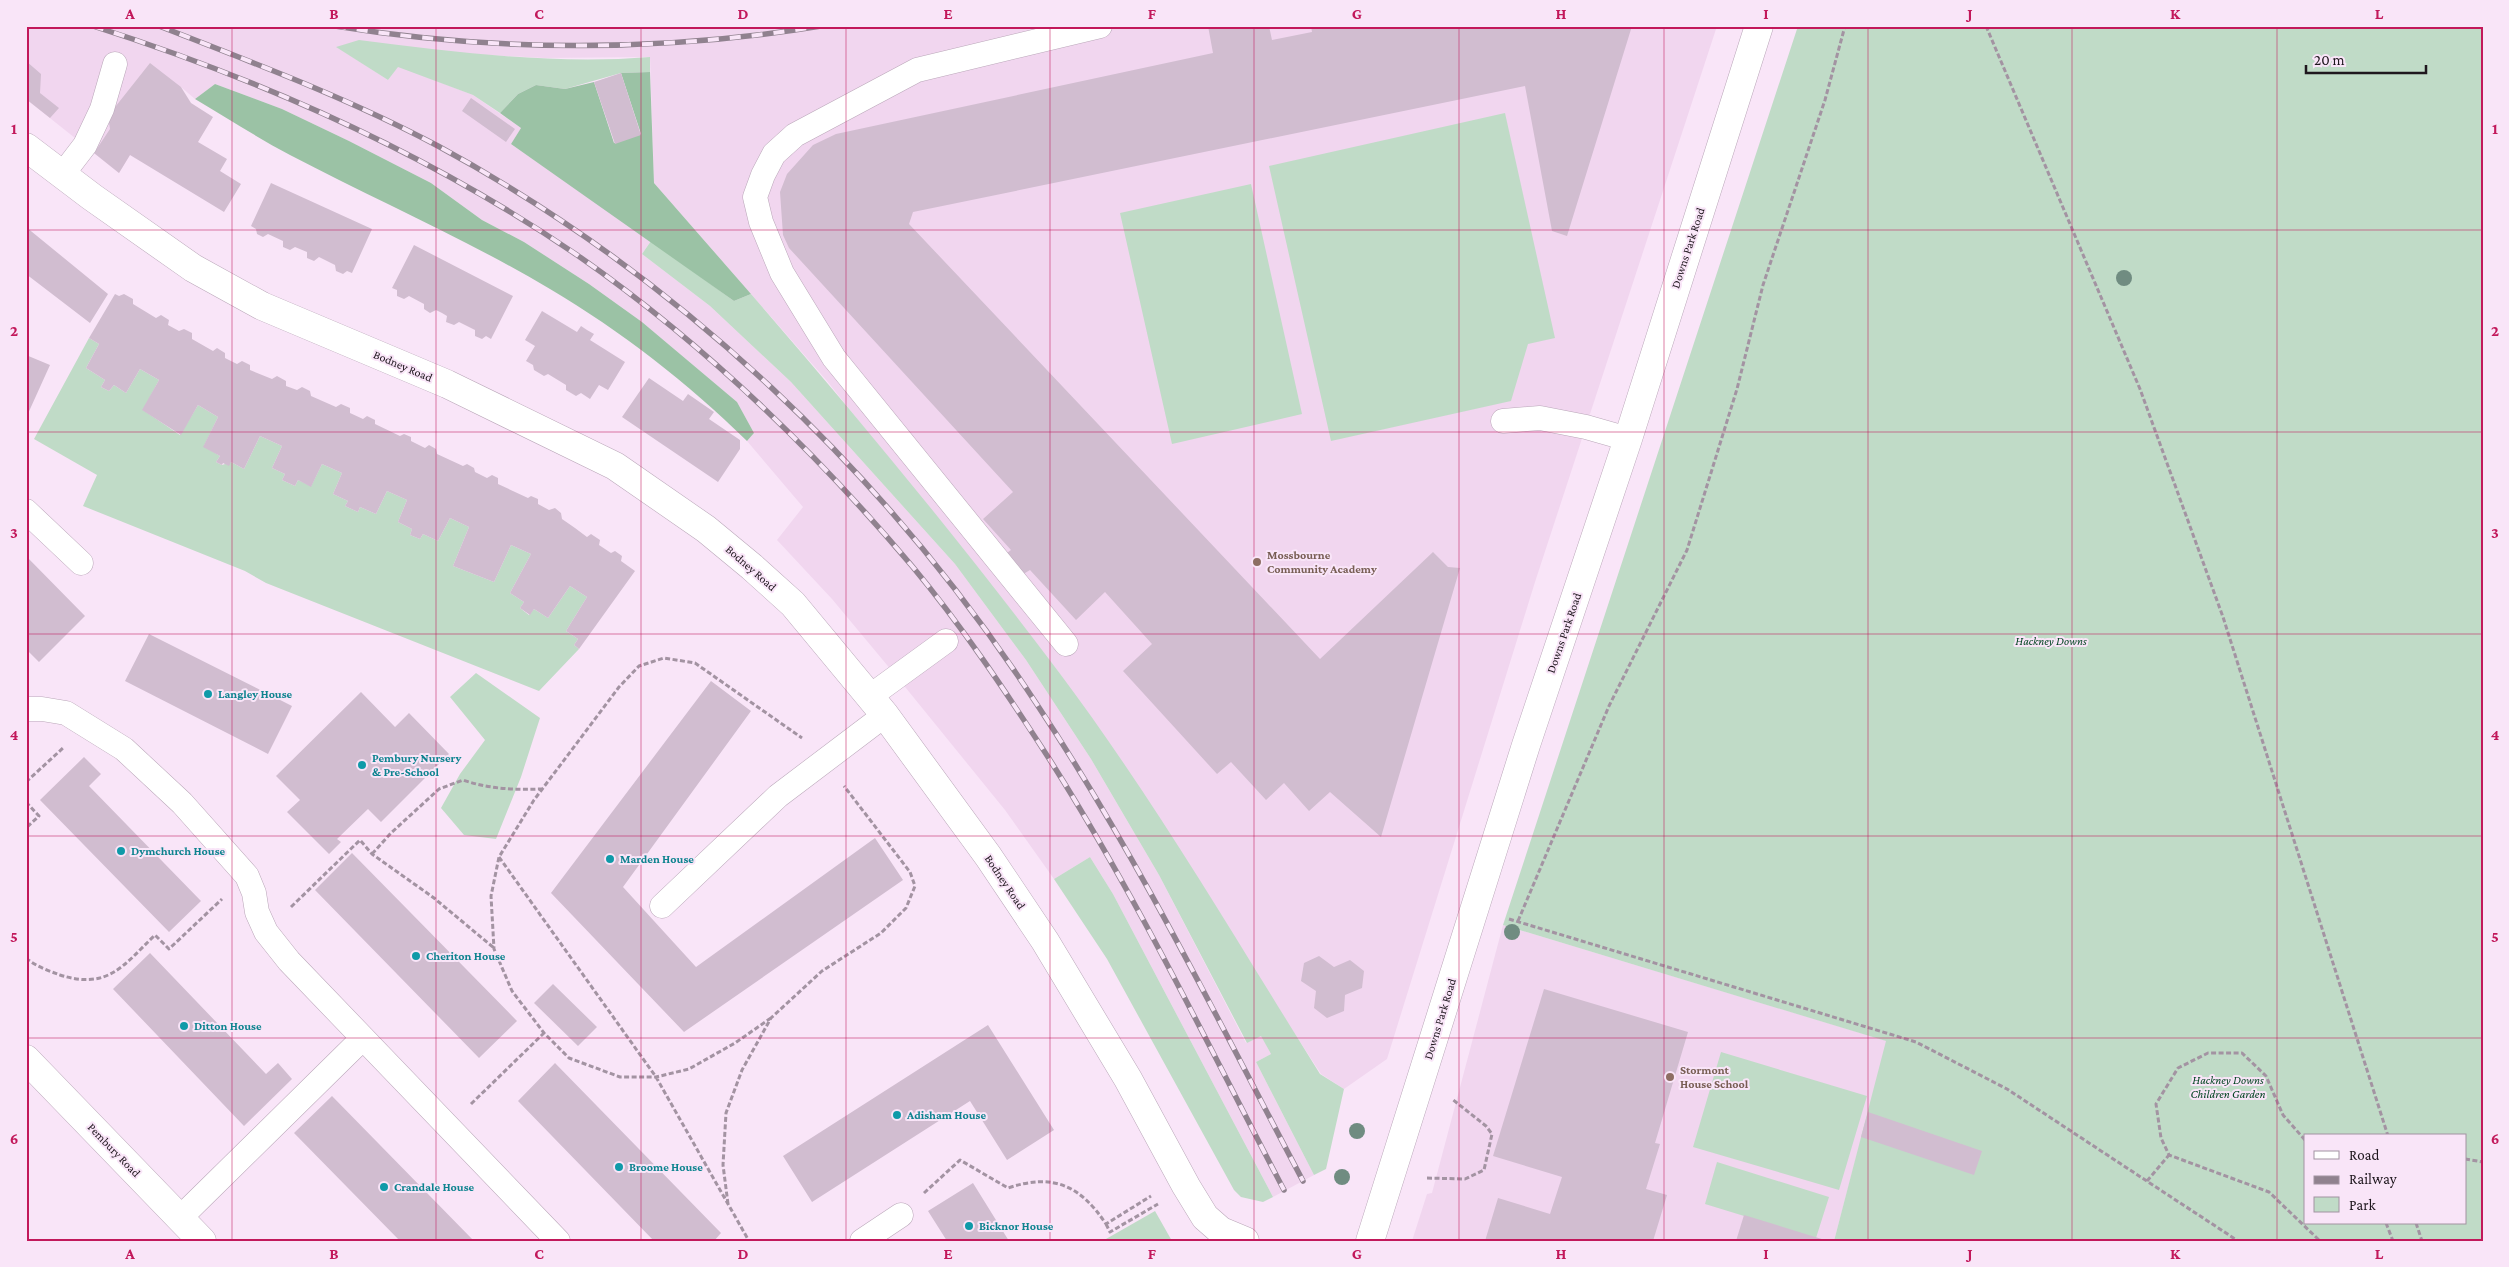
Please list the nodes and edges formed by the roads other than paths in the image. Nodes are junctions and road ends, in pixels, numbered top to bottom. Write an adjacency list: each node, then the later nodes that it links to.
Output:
1 (1100, 26): 11 (lane)
2 (1758, 26): 7 (street, Downs Park Road)
3 (115, 64): 5 (lane)
4 (26, 147): 5 (street, Bodney Road)
5 (62, 175): 12 (street, Bodney Road)
6 (1503, 421): 7 (lane)
7 (1628, 439): 23 (street, Downs Park Road)
8 (26, 511): 9 (lane)
9 (81, 563)
10 (946, 641): 12 (lane)
11 (1066, 644)
12 (877, 706): 14 (lane); 22 (street, Bodney Road)
13 (26, 709): 15 (lane)
14 (662, 906)
15 (363, 1038): 18 (lane); 20 (lane)
16 (26, 1059): 18 (street, Pembury Road)
17 (901, 1215): 21 (lane)
18 (180, 1218): 19 (street, Pembury Road)
19 (202, 1241)
20 (558, 1241)
21 (862, 1241)
22 (1245, 1241)
23 (1370, 1241)

